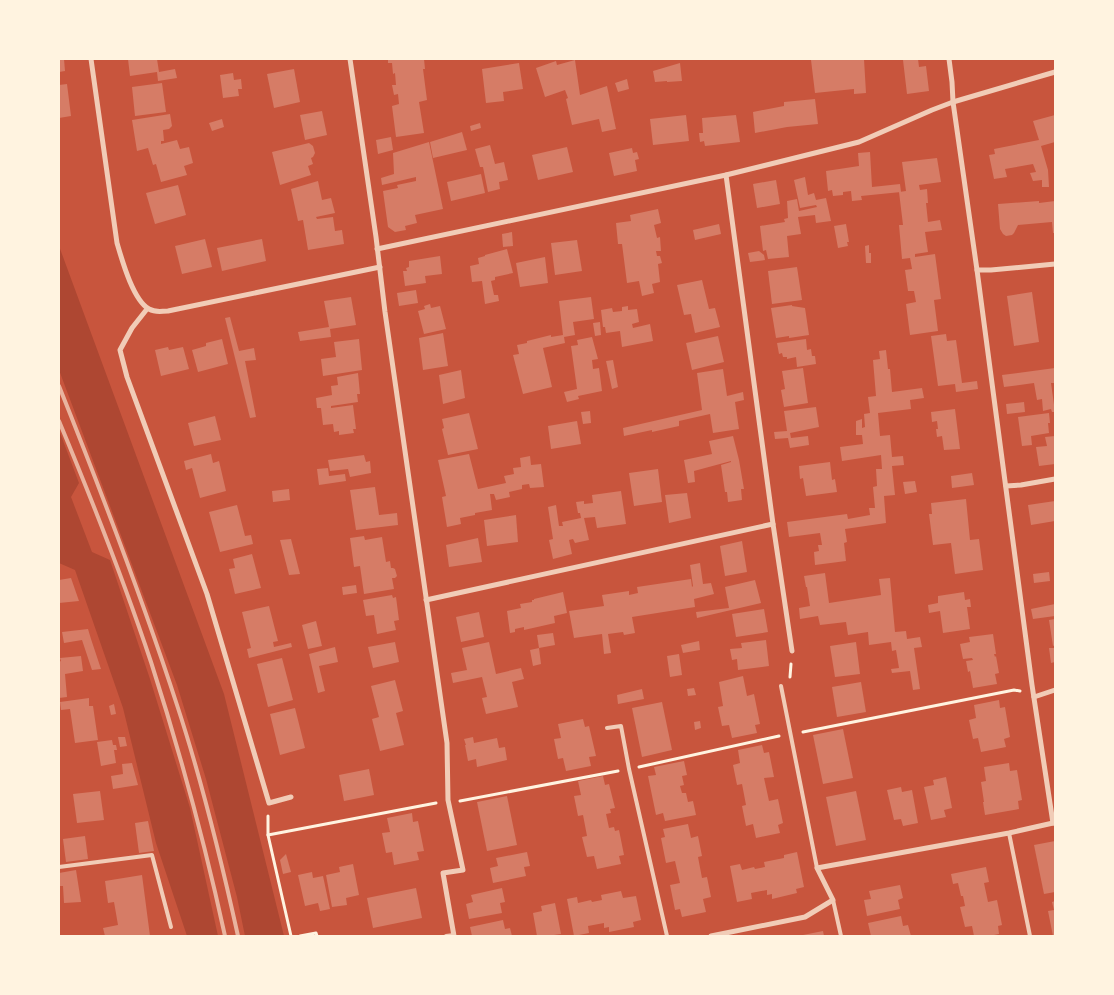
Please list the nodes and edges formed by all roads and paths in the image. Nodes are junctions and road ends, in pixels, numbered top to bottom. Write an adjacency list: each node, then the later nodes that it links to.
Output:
1 (91, 59): 11 (street)
2 (350, 59): 7 (street)
3 (949, 59): 5 (street)
4 (1055, 72): 5 (street)
5 (952, 102): 6 (street); 10 (street)
6 (726, 175): 7 (street); 14 (street)
7 (378, 249): 9 (street)
8 (1055, 264): 10 (street)
9 (380, 267): 11 (street); 15 (street)
10 (977, 270): 13 (street)
11 (147, 308): 25 (street)
12 (1055, 479): 13 (street)
13 (1006, 486): 19 (street)
14 (773, 524): 15 (street); 16 (street)
15 (426, 600): 24 (street)
16 (792, 651): 17 (path)
17 (781, 686): 21 (lane)
18 (1055, 690): 19 (street)
19 (1034, 697): 21 (path); 26 (street)
20 (607, 728): 22 (lane)
21 (790, 734): 22 (path); 30 (lane)
22 (629, 769): 24 (path); 38 (lane)
23 (291, 797): 25 (street)
24 (448, 800): 28 (path); 33 (street)
25 (268, 802): 28 (path)
26 (1054, 823): 27 (street)
27 (1008, 833): 30 (street); 41 (lane)
28 (268, 835): 34 (path)
29 (59, 867): 32 (lane)
30 (818, 868): 31 (street)
31 (833, 900): 39 (street); 40 (lane)
32 (172, 927)
33 (454, 935): 37 (lane)
34 (291, 936)
35 (300, 936): 36 (path)
36 (317, 936)
37 (446, 936)
38 (667, 936)
39 (711, 936)
40 (841, 936)
41 (1030, 936)

